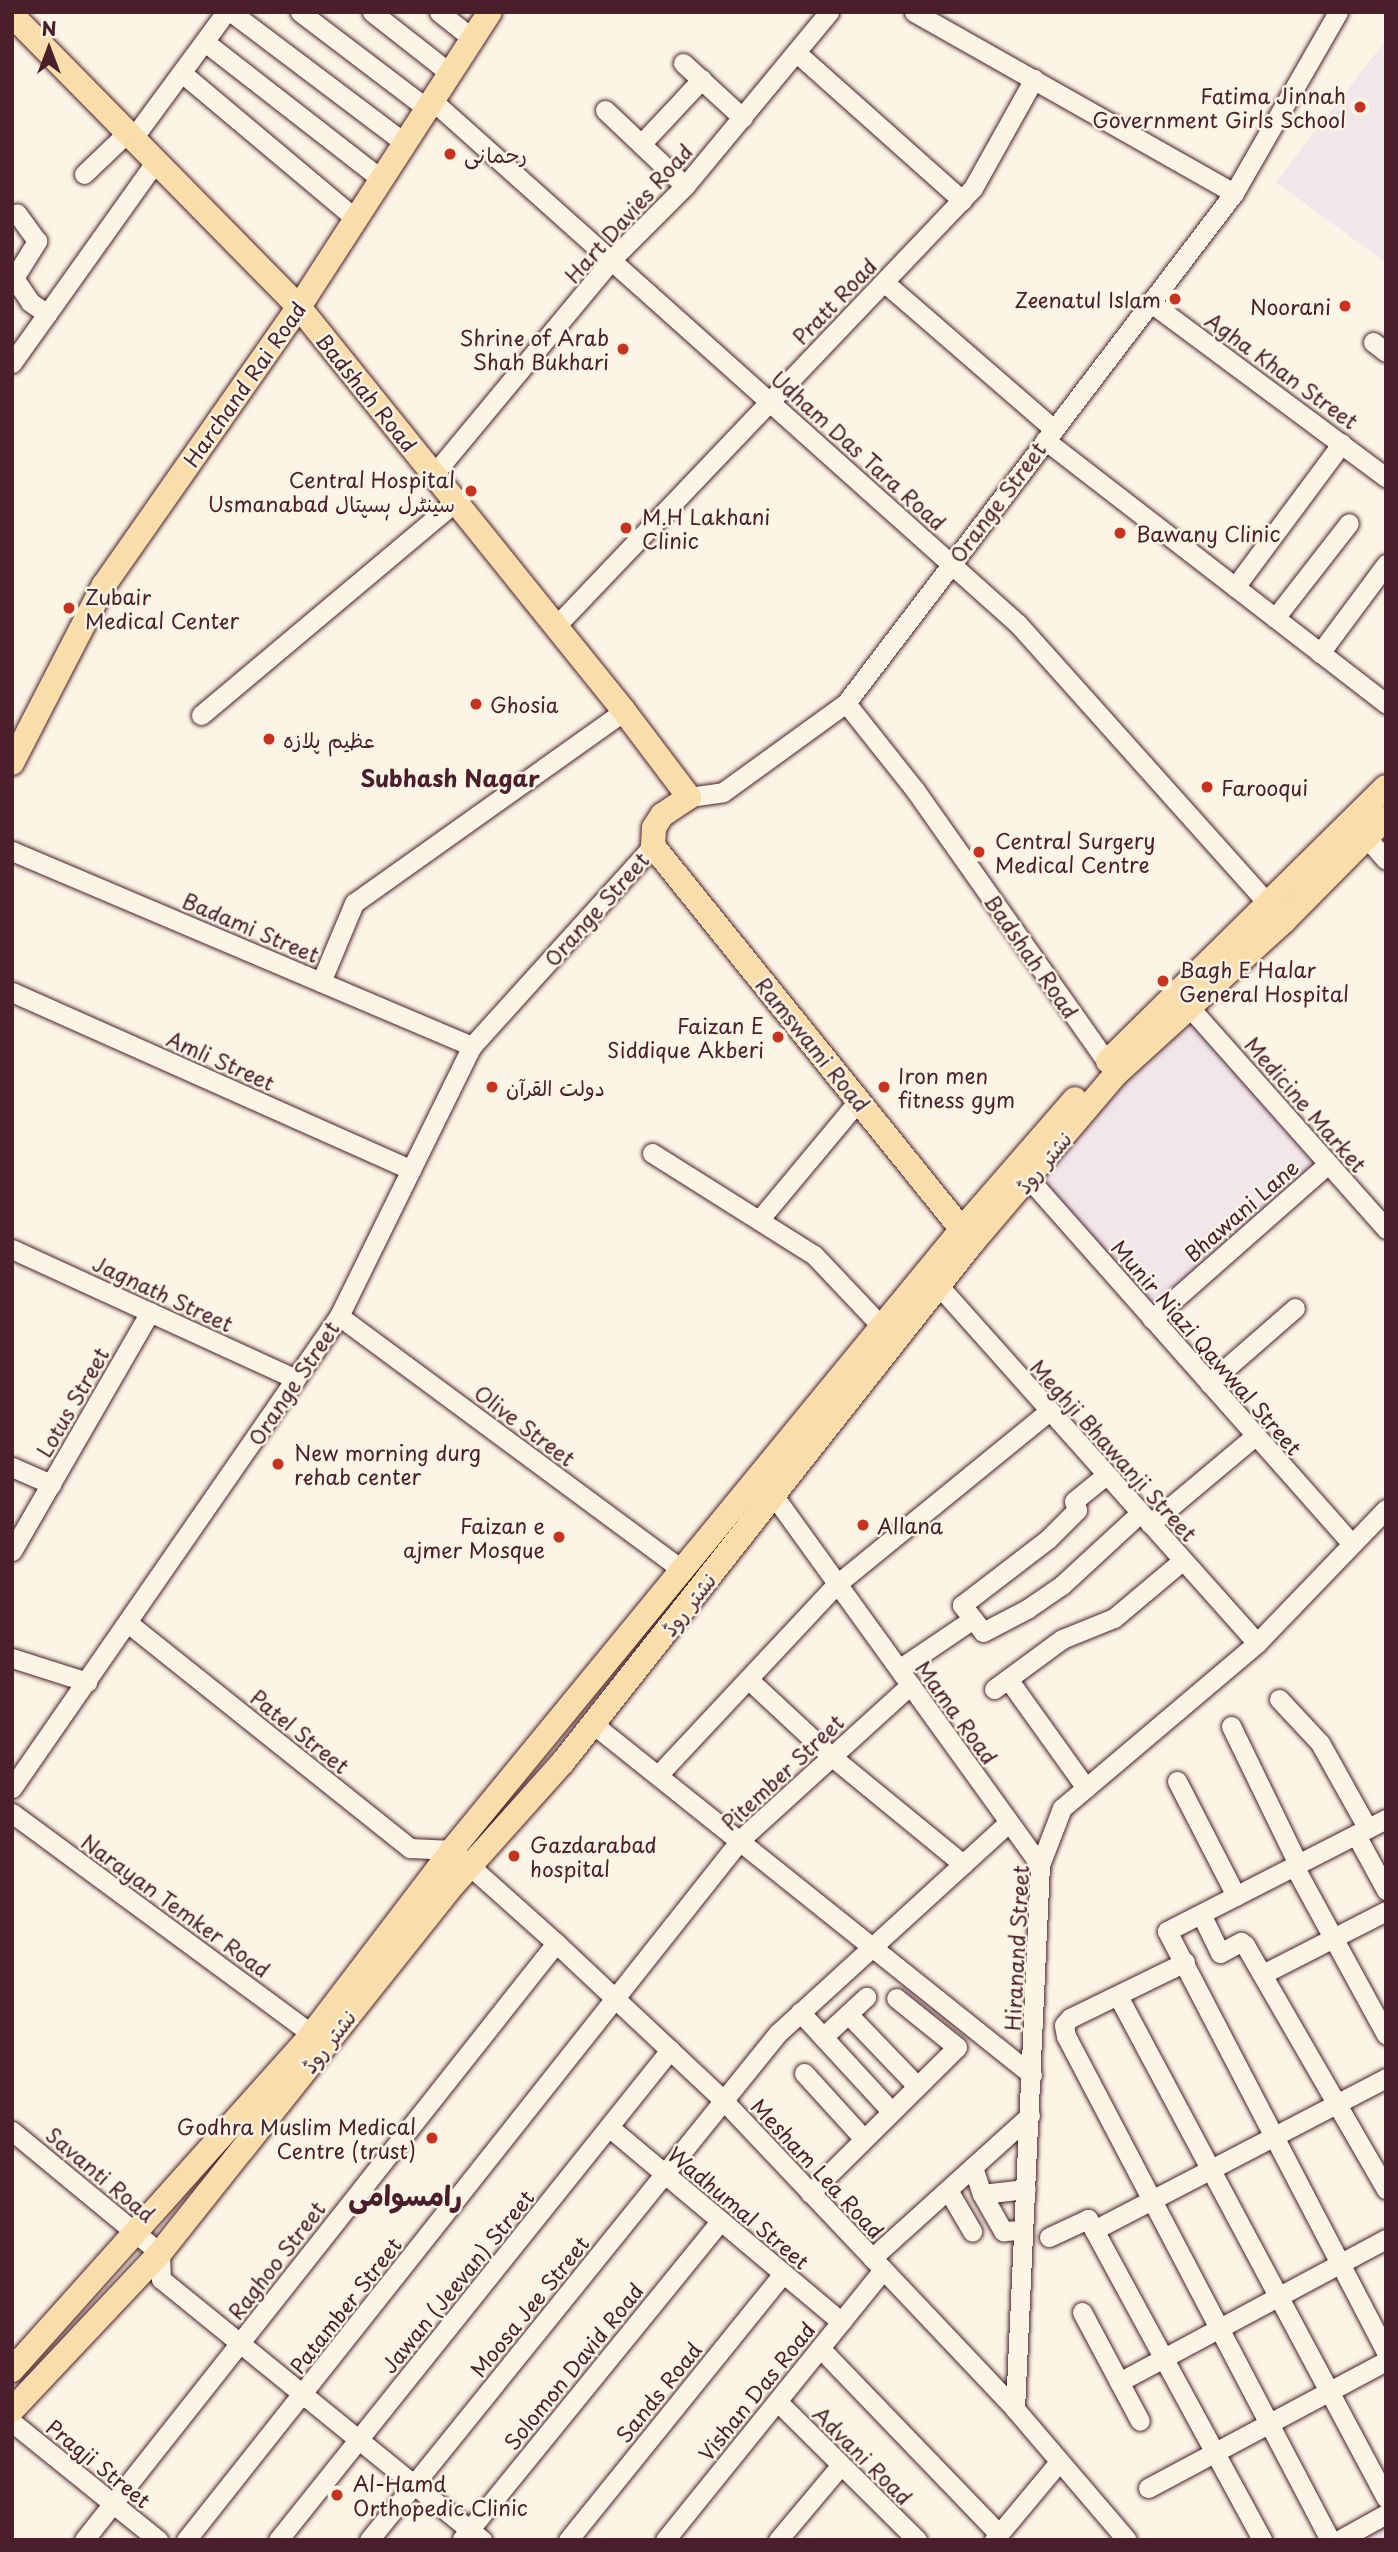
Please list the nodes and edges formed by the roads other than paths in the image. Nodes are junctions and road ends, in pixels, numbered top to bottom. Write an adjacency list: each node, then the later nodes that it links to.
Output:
1 (229, 12): 11 (street); 22 (street)
2 (300, 12): 18 (street, Udham Das Tara Road)
3 (372, 12): 15 (street)
4 (439, 12): 10 (street)
5 (490, 12): 10 (main road, Harchand Rai Road)
6 (829, 12): 12 (street, Hart Davies Road)
7 (914, 12): 17 (street)
8 (1332, 14): 28 (street, Orange Street)
9 (15, 23): 21 (main road, Badshah Road)
10 (473, 39): 15 (main road, Harchand Rai Road)
11 (205, 42): 14 (street); 26 (street)
12 (797, 54): 20 (street, Hart Davies Road); 29 (street)
13 (683, 63): 16 (street)
14 (182, 73): 21 (street); 31 (street)
15 (451, 74): 18 (main road, Harchand Rai Road)
16 (702, 79): 20 (street); 23 (street)
17 (1034, 79): 28 (street); 29 (street, Pratt Road)
18 (431, 106): 22 (main road, Harchand Rai Road); 32 (street, Udham Das Tara Road)
19 (605, 110): 23 (street)
20 (743, 118): 27 (street, Hart Davies Road)
21 (130, 135): 24 (main road, Badshah Road); 25 (street)
22 (406, 144): 26 (main road, Harchand Rai Road)
23 (641, 144): 27 (street)
24 (156, 161): 36 (main road, Badshah Road); 37 (street)
25 (84, 174)
26 (382, 180): 31 (main road, Harchand Rai Road)
27 (685, 186): 32 (street, Hart Davies Road)
28 (1234, 193): 35 (street, Orange Street)
29 (962, 200): 34 (street, Pratt Road)
30 (17, 213): 33 (street)
31 (356, 219): 36 (main road, Harchand Rai Road)
32 (613, 258): 39 (street, Udham Das Tara Road); 42 (street, Hart Davies Road)
33 (13, 276): 37 (street)
34 (884, 282): 39 (street, Pratt Road); 40 (street)
35 (1150, 302): 40 (street, Orange Street); 41 (street, Agha Khan Street)
36 (299, 307): 42 (main road, Badshah Road); 56 (main road, Harchand Rai Road)
37 (47, 314): 38 (street)
38 (12, 363)
39 (770, 400): 46 (street, Udham Das Tara Road); 50 (street, Pratt Road)
40 (1050, 435): 46 (street, Orange Street); 48 (street)
41 (1342, 443): 43 (street, Agha Khan Street); 48 (street)
42 (433, 475): 44 (main road, Badshah Road)
43 (1386, 477)
44 (455, 502): 50 (main road, Badshah Road); 55 (street)
45 (1349, 523): 49 (street)
46 (951, 563): 52 (street, Orange Street); 64 (street, Udham Das Tara Road)
47 (1386, 564): 51 (street)
48 (1235, 587): 49 (street)
49 (1275, 618): 51 (street)
50 (555, 627): 54 (main road, Badshah Road)
51 (1320, 653): 53 (street)
52 (846, 703): 58 (street, Orange Street); 69 (street, Badshah Road)
53 (1386, 704)
54 (624, 711): 58 (main road, Badshah Road); 65 (street)
55 (201, 715)
56 (12, 764)
57 (1386, 787): 64 (main road, نشتر روڈ)
58 (689, 797): 61 (main road, Orange Street)
59 (1386, 818): 60 (main road, نشتر روڈ)
60 (1366, 837): 63 (street); 64 (main road, نشتر روڈ)
61 (653, 846): 68 (street, Orange Street); 70 (main road, Ramswami Road)
62 (12, 851): 65 (street, Badami Street)
63 (1386, 860)
64 (1277, 914): 67 (main road, نشتر روڈ); 69 (main road, نشتر روڈ)
65 (321, 982): 68 (street, Badami Street)
66 (12, 992): 73 (street, Amli Street)
67 (1191, 1009): 69 (main road, نشتر روڈ); 72 (street, Medicine Market)
68 (472, 1046): 73 (street, Orange Street)
69 (1112, 1068): 74 (main road, نشتر روڈ); 77 (main road, نشتر روڈ)
70 (859, 1100): 75 (street); 77 (main road, Ramswami Road)
71 (652, 1153): 75 (street)
72 (1328, 1164): 76 (street, Medicine Market); 83 (street, Bhawani Lane)
73 (411, 1170): 82 (street, Orange Street)
74 (1030, 1180): 77 (main road, نشتر روڈ); 83 (street, Munir Niazi Qawwal Street)
75 (759, 1220): 84 (street)
76 (1386, 1229)
77 (967, 1236): 79 (main road, نشتر روڈ); 84 (main road, نشتر روڈ)
78 (12, 1249): 81 (street, Jagnath Street)
79 (939, 1286): 87 (street, Meghji Bhawanji Street); 92 (main road, نشتر روڈ)
80 (1295, 1308): 86 (street)
81 (150, 1312): 85 (street, Jagnath Street); 91 (street, Lotus Street)
82 (339, 1316): 85 (street, Orange Street); 98 (street, Olive Street)
83 (1152, 1319): 86 (street, Munir Niazi Qawwal Street)
84 (883, 1328): 98 (main road, نشتر روڈ)
85 (296, 1379): 101 (street, Orange Street)
86 (1209, 1383): 88 (street, Munir Niazi Qawwal Street)
87 (1049, 1411): 90 (street, Meghji Bhawanji Street); 99 (street)
88 (1255, 1436): 94 (street); 95 (street, Munir Niazi Qawwal Street)
89 (12, 1466): 91 (street)
90 (1106, 1475): 94 (street, Meghji Bhawanji Street); 100 (street)
91 (51, 1484): 96 (street, Lotus Street)
92 (774, 1496): 99 (street, Mama Road); 108 (main road, نشتر روڈ)
93 (1386, 1509): 95 (street, Hiranand Street)
94 (1145, 1519): 97 (street, Meghji Bhawanji Street); 100 (street)
95 (1352, 1544): 102 (street, Hiranand Street)
96 (13, 1547)
97 (1182, 1561): 102 (street, Meghji Bhawanji Street); 114 (street)
98 (683, 1571): 120 (main road, نشتر روڈ)
99 (837, 1584): 104 (street, Mama Road); 105 (street)
100 (973, 1619): 104 (street, Pitember Street)
101 (128, 1623): 106 (street, Orange Street); 120 (street, Patel Street)
102 (1257, 1643): 114 (street, Hiranand Street)
103 (12, 1658): 106 (street)
104 (904, 1677): 110 (street, Pitember Street); 117 (street, Mama Road)
105 (748, 1679): 110 (street); 111 (street)
106 (87, 1682): 113 (street, Orange Street)
107 (1279, 1699): 118 (street)
108 (593, 1724): 111 (street); 120 (main road, نشتر روڈ)
109 (1231, 1726): 123 (street)
110 (831, 1756): 119 (street, Pitember Street); 121 (street)
111 (658, 1775): 119 (street)
112 (1177, 1781): 125 (street)
113 (12, 1788)
114 (1086, 1788): 122 (street, Hiranand Street)
115 (12, 1813): 141 (street, Narayan Temker Road)
116 (1386, 1819): 118 (street)
117 (1008, 1823): 121 (street, Moosa Jee Street); 122 (street, Mama Road)
118 (1362, 1832): 123 (street); 124 (street)
119 (741, 1839): 130 (street); 136 (street, Pitember Street)
120 (461, 1858): 129 (street, Mesham Lea Road); 141 (main road, نشتر روڈ); 173 (main road, نشتر روڈ)
121 (963, 1864): 130 (street, Moosa Jee Street)
122 (1040, 1865): 139 (street, Hiranand Street)
123 (1296, 1865): 125 (street); 128 (street)
124 (1386, 1890)
125 (1236, 1896): 127 (street)
126 (1386, 1911): 128 (street)
127 (1201, 1914): 131 (street); 132 (street)
128 (1334, 1938): 132 (street); 142 (street)
129 (556, 1943): 136 (street, Mesham Lea Road); 181 (street, Raghoo Street)
130 (873, 1948): 137 (street, Moosa Jee Street); 146 (street)
131 (1185, 1962): 133 (street); 155 (street)
132 (1263, 1974): 150 (street)
133 (1118, 1996): 140 (street); 158 (street)
134 (866, 1997): 138 (street)
135 (895, 1998): 148 (street)
136 (617, 2000): 144 (street, Mesham Lea Road); 189 (street, Patamber Street)
137 (800, 2012): 143 (street); 149 (street, Moosa Jee Street)
138 (848, 2014): 143 (street); 148 (street)
139 (1035, 2021): 140 (street); 146 (street, Hiranand Street)
140 (1064, 2025): 165 (street)
141 (312, 2034): 170 (main road, نشتر روڈ)
142 (1386, 2035)
143 (822, 2037): 151 (street)
144 (670, 2050): 149 (street, Mesham Lea Road); 153 (street, Jawan (Jeevan) Street)
145 (804, 2073): 156 (street)
146 (1032, 2075): 152 (street, Hiranand Street)
147 (1386, 2078): 150 (street)
148 (916, 2086): 151 (street)
149 (723, 2100): 159 (street, Moosa Jee Street); 163 (street, Mesham Lea Road)
150 (1339, 2103): 155 (street); 161 (street)
151 (891, 2111): 156 (street)
152 (1030, 2115): 157 (street, Vishan Das Road); 160 (street, Hiranand Street)
153 (609, 2127): 159 (street, Wadhumal Street); 196 (street, Jawan (Jeevan) Street)
154 (12, 2130): 170 (street, Savanti Road)
155 (1275, 2137): 158 (street); 174 (street)
156 (864, 2139): 163 (street)
157 (973, 2167): 162 (street, Vishan Das Road); 164 (street)
158 (1211, 2170): 165 (street); 177 (street)
159 (664, 2174): 166 (street, Wadhumal Street); 200 (street, Moosa Jee Street)
160 (1026, 2189): 164 (street); 167 (street, Hiranand Street)
161 (1386, 2189)
162 (948, 2190): 169 (street); 175 (street, Vishan Das Road)
163 (810, 2193): 175 (street, Mesham Lea Road)
164 (982, 2194): 167 (street)
165 (1153, 2201): 168 (street); 180 (street)
166 (720, 2221): 176 (street, Wadhumal Street); 206 (street, Solomon David Road)
167 (1024, 2230): 191 (street, Hiranand Street)
168 (1094, 2230): 171 (street); 184 (street)
169 (972, 2231)
170 (136, 2233): 173 (street, Savanti Road); 186 (main road, نشتر روڈ)
171 (1049, 2237)
172 (1386, 2239): 174 (street)
173 (160, 2253): 181 (street); 192 (main road, نشتر روڈ)
174 (1340, 2263): 177 (street); 183 (street)
175 (878, 2264): 179 (street, Vishan Das Road); 191 (street, Mesham Lea Road)
176 (783, 2274): 179 (street, Wadhumal Street); 213 (street, Sands Road)
177 (1278, 2297): 180 (street); 188 (street)
178 (1082, 2312): 187 (street)
179 (841, 2322): 182 (street, Vishan Das Road)
180 (1219, 2328): 184 (street); 195 (street)
181 (240, 2343): 189 (street); 203 (street, Raghoo Street)
182 (820, 2348): 190 (street, Vishan Das Road); 207 (street)
183 (1386, 2352)
184 (1164, 2358): 187 (street); 197 (street)
185 (1386, 2361): 188 (street)
186 (12, 2370)
187 (1119, 2382): 193 (street)
188 (1329, 2392): 195 (street); 202 (street)
189 (303, 2394): 196 (street); 210 (street, Patamber Street)
190 (778, 2402): 199 (street, Advani Road); 214 (street, Vishan Das Road)
191 (1015, 2409): 198 (street, Mesham Lea Road)
192 (12, 2410)
193 (1140, 2421)
194 (12, 2422): 203 (street, Pragji Street)
195 (1269, 2424): 197 (street); 219 (street)
196 (359, 2440): 200 (street); 211 (street, Jawan (Jeevan) Street)
197 (1215, 2453): 201 (street); 218 (street)
198 (1059, 2462): 207 (street); 217 (street, Mesham Lea Road)
199 (841, 2465): 205 (street, Advani Road); 215 (street)
200 (415, 2485): 206 (street); 212 (street, Moosa Jee Street)
201 (1148, 2488)
202 (1386, 2498)
203 (113, 2503): 208 (street, Raghoo Street); 209 (street, Pragji Street)
204 (1386, 2514): 220 (street)
205 (896, 2532): 216 (street, Advani Road)
206 (471, 2536)
207 (996, 2537)
208 (84, 2540)
209 (158, 2540)
210 (186, 2540)
211 (278, 2540)
212 (369, 2540)
213 (568, 2540)
214 (665, 2540)
215 (778, 2540)
216 (917, 2540)
217 (1127, 2540)
218 (1262, 2540)
219 (1330, 2540)
220 (1339, 2540)

